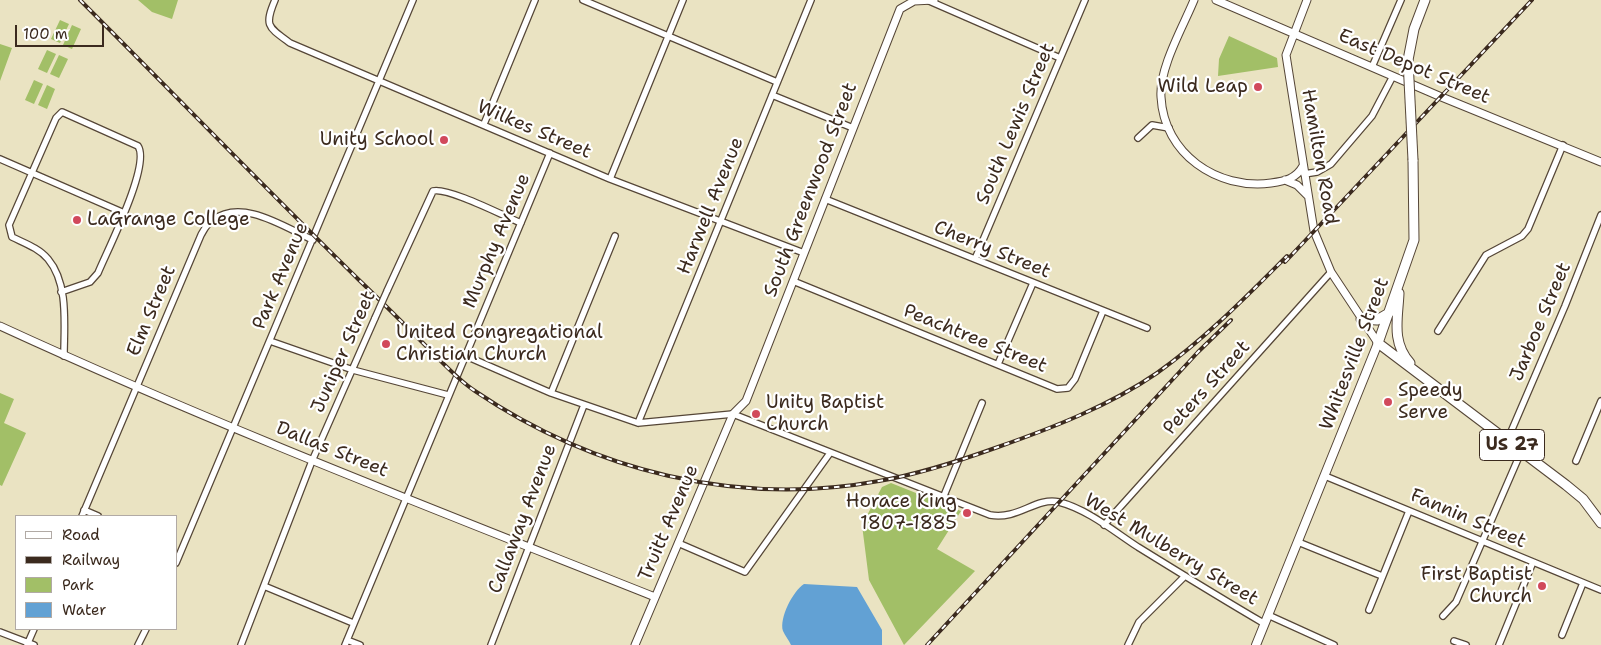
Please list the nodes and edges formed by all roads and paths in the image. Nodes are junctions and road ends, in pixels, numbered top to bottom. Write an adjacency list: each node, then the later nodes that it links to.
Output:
1 (275, 0): 20 (street, Wilkes Street)
2 (413, 0): 20 (street, Park Avenue)
3 (535, 0): 23 (street)
4 (583, 0): 16 (street)
5 (683, 0): 16 (street)
6 (811, 0): 21 (street, Harwell Avenue)
7 (926, 0): 8 (street, South Greenwood Street); 17 (street); 24 (street, South Greenwood Street)
8 (934, 0)
9 (1085, 0): 17 (street, South Lewis Street)
10 (1194, 0): 25 (street)
11 (1216, 0): 15 (street, East Depot Street)
12 (1307, 0): 15 (street, Hamilton Road)
13 (1401, 0): 18 (street)
14 (1425, 0): 48 (highway, Whitesville Street, bridge)
15 (1294, 33): 18 (street, East Depot Street); 31 (street, Hamilton Road)
16 (668, 36): 21 (street); 33 (street)
17 (1060, 58): 44 (street, South Lewis Street)
18 (1372, 67): 19 (street, East Depot Street)
19 (1393, 76): 27 (street, East Depot Street); 31 (street)
20 (380, 81): 23 (street, Wilkes Street); 42 (street, Park Avenue)
21 (777, 82): 22 (street, Harwell Avenue)
22 (772, 95): 24 (street); 39 (street, Harwell Avenue)
23 (484, 124): 28 (street, Wilkes Street)
24 (853, 128): 35 (street, South Greenwood Street)
25 (1169, 128): 26 (street); 34 (street)
26 (1138, 138)
27 (1563, 145): 30 (street, East Depot Street); 55 (street)
28 (550, 153): 33 (street, Wilkes Street); 40 (street, Murphy Avenue)
29 (0, 159): 32 (street)
30 (1601, 162)
31 (1304, 170): 34 (street); 36 (street, Hamilton Road)
32 (32, 175): 37 (street); 37 (street); 49 (street)
33 (610, 179): 39 (street, Wilkes Street)
34 (1285, 180): 36 (street)
35 (825, 199): 43 (street, South Greenwood Street); 44 (street, Cherry Street)
36 (1309, 199): 45 (street, Hamilton Road)
37 (124, 213): 49 (street)
38 (1601, 215): 72 (street, Jarboe Street)
39 (721, 221): 43 (street, Wilkes Street); 70 (street, Harwell Avenue)
40 (522, 223): 59 (street, Murphy Avenue); 61 (street, Juniper Street, bridge)
41 (615, 236): 64 (street)
42 (312, 240): 56 (street, Park Avenue); 63 (street, Elm Street)
43 (804, 253): 46 (street, South Greenwood Street)
44 (975, 259): 47 (street, Cherry Street)
45 (1331, 272): 52 (street, Hamilton Road); 83 (street, Peters Street)
46 (793, 281): 60 (street, Peachtree Street); 69 (street, South Greenwood Street)
47 (1033, 283): 50 (street, Cherry Street); 60 (street)
48 (1399, 283): 51 (highway, Whitesville Street); 62 (highway)
49 (61, 292): 58 (street)
50 (1103, 311): 54 (street, Cherry Street); 60 (street, Peachtree Street)
51 (1389, 313): 52 (highway); 57 (highway, Whitesville Street)
52 (1361, 319): 57 (street, Hamilton Road)
53 (0, 326): 58 (street, Dallas Street)
54 (1147, 328)
55 (1438, 331)
56 (270, 341): 61 (street); 71 (street, Park Avenue)
57 (1378, 343): 62 (highway, Hamilton Road / US 27); 77 (main road, Whitesville Street)
58 (64, 356): 63 (street, Dallas Street)
59 (466, 356): 64 (street, West Mulberry Street); 65 (street, Murphy Avenue)
60 (998, 364)
61 (353, 370): 65 (street); 75 (street, Juniper Street)
62 (1418, 373): 72 (highway, Hamilton Road / US 27)
63 (136, 386): 71 (street, Dallas Street); 81 (street, Elm Street)
64 (550, 392): 68 (street, West Mulberry Street)
65 (448, 395): 78 (street, Murphy Avenue)
66 (1601, 401): 76 (street)
67 (982, 403): 79 (street)
68 (584, 404): 70 (street, West Mulberry Street); 87 (street, Callaway Avenue)
69 (733, 414): 70 (street, West Mulberry Street); 74 (street, West Mulberry Street); 86 (street, Truitt Avenue)
70 (638, 424)
71 (233, 427): 75 (street, Dallas Street); 88 (street, Park Avenue)
72 (1507, 441): 73 (highway, Hamilton Road / US 27)
73 (1521, 452): 82 (highway, Hamilton Road / US 27); 84 (street)
74 (830, 453): 79 (street, West Mulberry Street); 86 (street)
75 (312, 460): 78 (street, Dallas Street); 93 (street, Juniper Street)
76 (1576, 461)
77 (1324, 476): 80 (street, Fannin Street); 85 (main road, Whitesville Street)
78 (407, 498): 87 (street, Dallas Street); 99 (street, Murphy Avenue)
79 (943, 498): 83 (street, West Mulberry Street)
80 (1409, 511): 84 (street, Fannin Street); 91 (street)
81 (83, 513)
82 (1601, 523)
83 (1104, 525): 90 (street, West Mulberry Street)
84 (1481, 541): 89 (street, Fannin Street); 98 (street)
85 (1298, 542): 91 (street); 97 (main road, Whitesville Street)
86 (678, 543): 95 (street, Truitt Avenue)
87 (529, 547): 95 (street, Dallas Street); 111 (street, Callaway Avenue)
88 (178, 552)
89 (1533, 562): 92 (street, Fannin Street); 117 (street)
90 (1185, 576): 100 (street, West Mulberry Street); 113 (street)
91 (1382, 576): 96 (street)
92 (1583, 583): 94 (street, Fannin Street); 104 (street)
93 (264, 586): 99 (street); 109 (street, Juniper Street)
94 (1601, 590)
95 (655, 597): 112 (street, Truitt Avenue)
96 (1369, 610)
97 (1268, 616): 100 (main road, Whitesville Street); 115 (street)
98 (1443, 616)
99 (353, 623): 106 (street, Murphy Avenue)
100 (1265, 624): 114 (main road, Whitesville Street)
101 (34, 630): 107 (street)
102 (146, 630): 108 (street)
103 (0, 632): 107 (street)
104 (1562, 634)
105 (1454, 641): 116 (street)
106 (346, 642): 110 (street)
107 (30, 644)
108 (138, 645)
109 (242, 645)
110 (360, 645)
111 (491, 645)
112 (635, 645)
113 (1128, 645)
114 (1256, 645)
115 (1334, 645)
116 (1466, 645)
117 (1499, 645)

